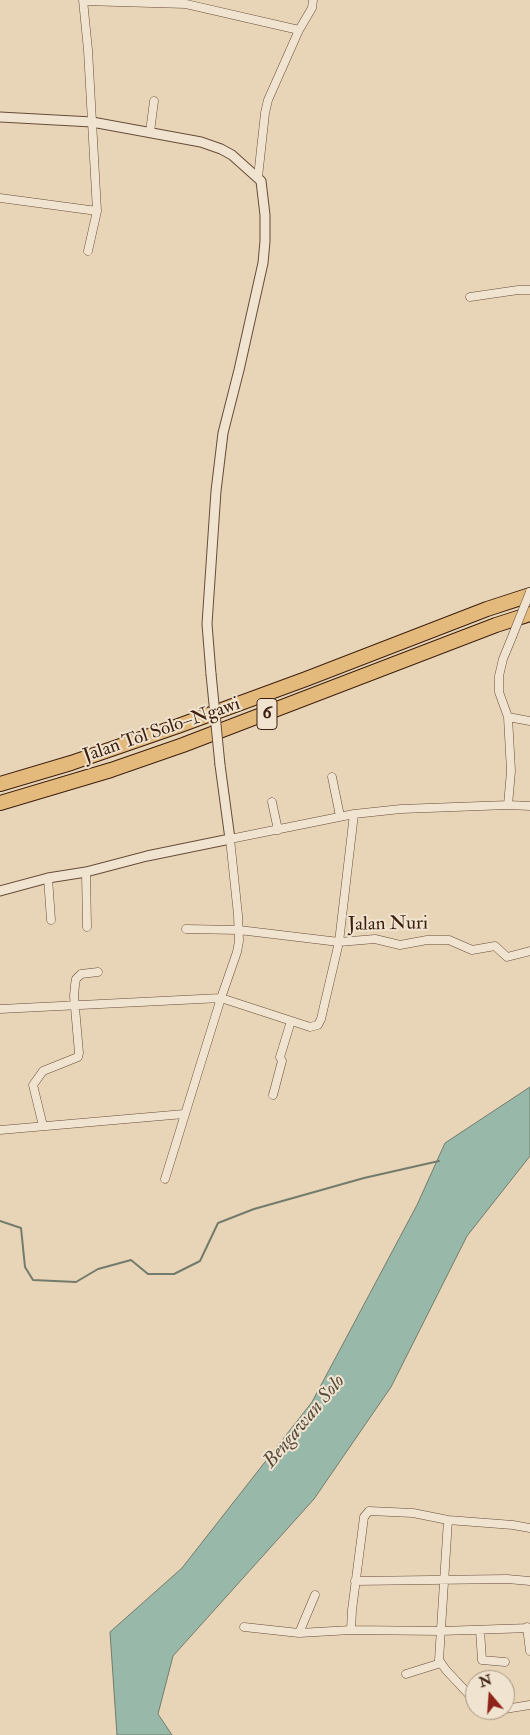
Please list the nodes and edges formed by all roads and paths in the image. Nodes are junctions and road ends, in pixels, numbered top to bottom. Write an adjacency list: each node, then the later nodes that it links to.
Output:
1 (313, 0): 3 (street)
2 (84, 1): 3 (street); 6 (street)
3 (299, 30): 8 (street)
4 (154, 101): 7 (street)
5 (0, 117): 6 (street)
6 (92, 122): 7 (street); 10 (street)
7 (150, 132): 8 (street)
8 (258, 177): 27 (street, bridge)
9 (0, 198): 10 (street)
10 (97, 211): 11 (street)
11 (88, 251)
12 (530, 290): 13 (street)
13 (470, 296)
14 (530, 594): 16 (street, bridge); 19 (highway, Jalan Tol Solo–Ngawi / 6)
15 (530, 614): 21 (highway, Jalan Tol Solo–Ngawi / 6)
16 (508, 717): 17 (street); 22 (street)
17 (530, 721)
18 (332, 777): 25 (street)
19 (0, 784)
20 (272, 802): 26 (street)
21 (0, 803)
22 (508, 805): 23 (street); 24 (street)
23 (530, 806)
24 (354, 814): 25 (street); 35 (street)
25 (340, 816): 26 (street)
26 (278, 830): 27 (street)
27 (230, 839): 28 (street); 34 (street)
28 (86, 872): 29 (street); 32 (street)
29 (48, 878): 30 (street); 31 (street)
30 (0, 891)
31 (51, 920)
32 (87, 927)
33 (186, 930): 34 (street, Jalan Nuri)
34 (239, 930): 35 (street, Jalan Nuri); 38 (street)
35 (339, 942): 36 (street, Jalan Nuri); 41 (street)
36 (530, 951)
37 (98, 972): 39 (street)
38 (221, 998): 39 (street); 41 (street); 43 (street)
39 (74, 1006): 40 (street); 44 (street)
40 (0, 1010)
41 (291, 1021): 42 (street)
42 (273, 1095)
43 (184, 1114): 44 (street); 46 (street)
44 (43, 1126): 45 (street)
45 (0, 1130)
46 (165, 1179)
47 (448, 1520): 48 (street); 49 (street); 51 (street)
48 (530, 1528)
49 (443, 1580): 50 (street); 51 (street); 57 (street)
50 (530, 1580)
51 (356, 1581): 55 (street)
52 (315, 1595): 58 (street)
53 (244, 1627): 58 (street)
54 (529, 1627): 56 (street); 59 (street)
55 (351, 1630): 57 (street); 58 (street)
56 (480, 1630): 57 (street); 60 (street)
57 (441, 1631): 61 (street)
58 (299, 1633)
59 (530, 1651)
60 (505, 1662)
61 (441, 1663): 62 (street); 63 (street)
62 (406, 1674)
63 (465, 1690)
64 (530, 1705): 65 (street)
65 (515, 1708)

